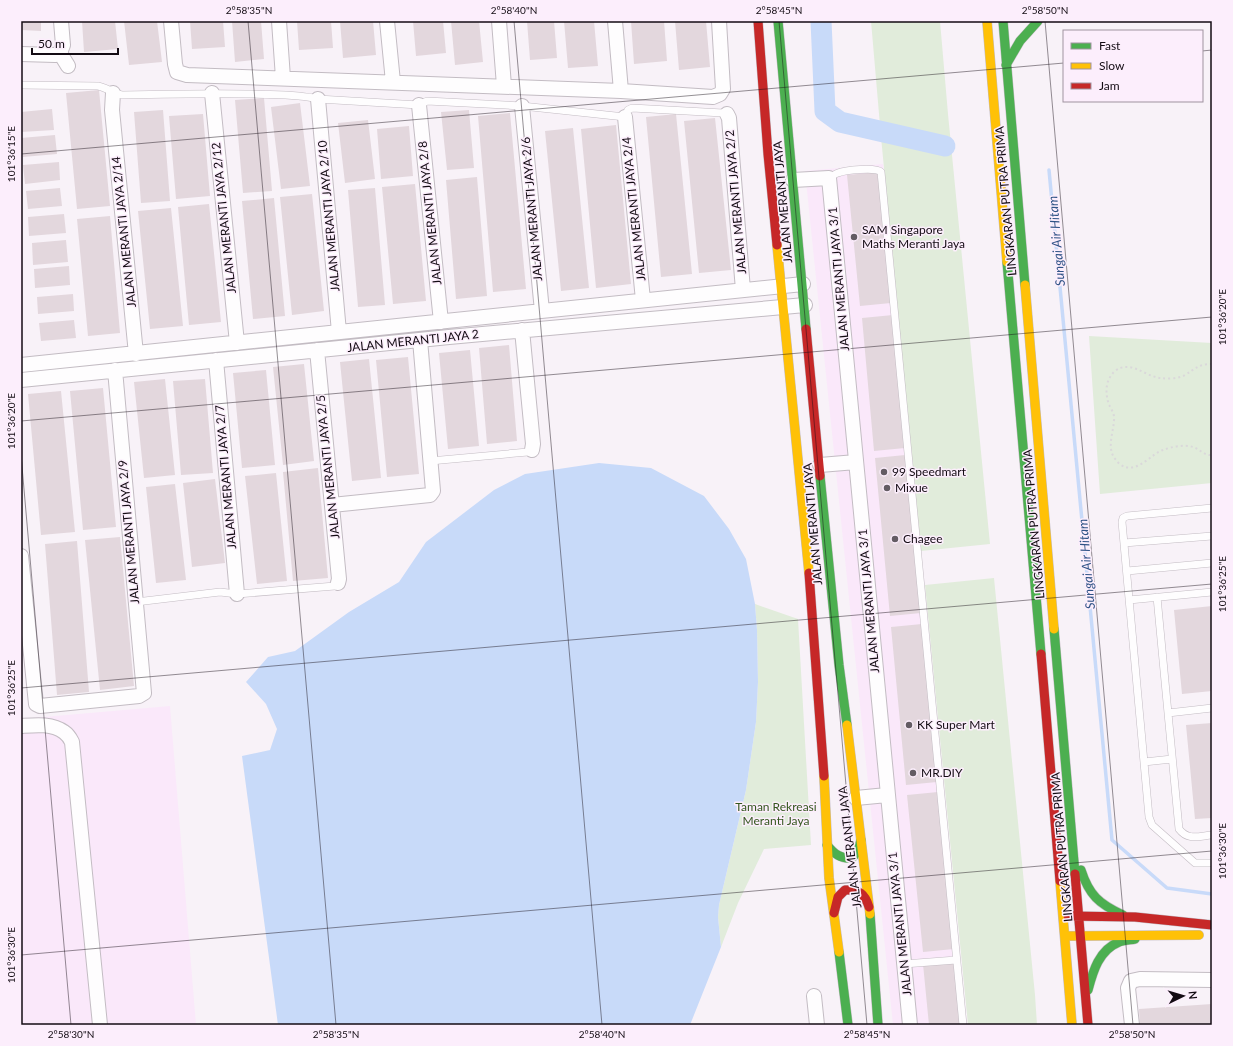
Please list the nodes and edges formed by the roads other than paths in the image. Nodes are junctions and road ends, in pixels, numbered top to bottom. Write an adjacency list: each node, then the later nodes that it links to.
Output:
1 (61, 21): 13 (street)
2 (171, 21): 17 (street)
3 (279, 21): 17 (street)
4 (388, 21): 18 (street)
5 (499, 21): 20 (street)
6 (615, 21): 21 (street)
7 (718, 21): 21 (street)
8 (758, 21): 32 (street, JALAN MERANTI JAYA)
9 (778, 21): 30 (street, JALAN MERANTI JAYA)
10 (988, 21): 87 (street, LINGKARAN PUTRA PRIMA)
11 (1003, 21): 15 (street, LINGKARAN PUTRA PRIMA)
12 (1038, 21): 15 (street)
13 (60, 53): 14 (street); 16 (street)
14 (21, 54)
15 (1006, 65): 82 (street, LINGKARAN PUTRA PRIMA)
16 (68, 66)
17 (283, 78): 18 (street)
18 (392, 82): 20 (street)
19 (21, 85): 22 (lane)
20 (504, 86): 21 (street)
21 (620, 91)
22 (113, 93): 23 (lane); 50 (street, JALAN MERANTI JAYA 2/14)
23 (212, 93): 24 (lane); 47 (street, JALAN MERANTI JAYA 2/12)
24 (318, 99): 25 (lane); 43 (street, JALAN MERANTI JAYA 2/10)
25 (419, 105): 26 (lane); 41 (street, JALAN MERANTI JAYA 2/8)
26 (522, 106): 28 (lane); 38 (street, JALAN MERANTI JAYA 2/6)
27 (727, 114): 28 (lane); 33 (street, JALAN MERANTI JAYA 2/2)
28 (625, 117): 35 (street, JALAN MERANTI JAYA 2/4)
29 (829, 178): 30 (street); 58 (street, JALAN MERANTI JAYA 3/1); 95 (lane)
30 (793, 180): 31 (street, JALAN MERANTI JAYA)
31 (803, 284): 32 (street, JALAN MERANTI JAYA 2); 36 (street, JALAN MERANTI JAYA)
32 (781, 286): 33 (street, JALAN MERANTI JAYA 2); 37 (street, JALAN MERANTI JAYA)
33 (743, 290): 34 (street, JALAN MERANTI JAYA 2)
34 (684, 296): 35 (street, JALAN MERANTI JAYA 2); 39 (street)
35 (642, 300): 38 (street, JALAN MERANTI JAYA 2)
36 (805, 305): 37 (street, JALAN MERANTI JAYA 2); 59 (street, JALAN MERANTI JAYA)
37 (783, 307): 39 (street, JALAN MERANTI JAYA 2); 83 (street, JALAN MERANTI JAYA)
38 (542, 311): 40 (street, JALAN MERANTI JAYA 2)
39 (685, 316): 42 (street, JALAN MERANTI JAYA 2)
40 (488, 317): 41 (street, JALAN MERANTI JAYA 2); 44 (street)
41 (441, 322): 43 (street, JALAN MERANTI JAYA 2)
42 (522, 330): 44 (street, JALAN MERANTI JAYA 2); 56 (street)
43 (339, 332): 45 (street, JALAN MERANTI JAYA 2)
44 (490, 333): 46 (street, JALAN MERANTI JAYA 2)
45 (289, 338): 47 (street, JALAN MERANTI JAYA 2); 49 (street)
46 (420, 340): 48 (street, JALAN MERANTI JAYA 2); 57 (street)
47 (237, 343): 50 (street, JALAN MERANTI JAYA 2)
48 (317, 350): 49 (street, JALAN MERANTI JAYA 2); 60 (street, JALAN MERANTI JAYA 2/5)
49 (290, 353): 52 (street, JALAN MERANTI JAYA 2)
50 (136, 354): 53 (street, JALAN MERANTI JAYA 2)
51 (21, 360): 53 (street)
52 (216, 360): 54 (street, JALAN MERANTI JAYA 2); 69 (street, JALAN MERANTI JAYA 2/7)
53 (21, 365)
54 (115, 370): 55 (street, JALAN MERANTI JAYA 2); 72 (street, JALAN MERANTI JAYA 2/9)
55 (21, 380)
56 (532, 450): 57 (lane)
57 (430, 461): 60 (street)
58 (856, 462): 59 (street); 78 (street, JALAN MERANTI JAYA 3/1)
59 (820, 465): 79 (street, JALAN MERANTI JAYA)
60 (332, 505): 67 (street, JALAN MERANTI JAYA 2/5)
61 (1212, 508): 63 (lane)
62 (1212, 536): 63 (lane)
63 (1124, 543): 66 (lane)
64 (21, 556): 72 (street, JALAN MERANTI JAYA 2/9)
65 (1212, 563): 66 (lane)
66 (1127, 571): 71 (lane)
67 (338, 583): 69 (lane)
68 (1212, 592): 70 (lane)
69 (237, 594): 72 (lane)
70 (1157, 598): 71 (lane); 74 (lane)
71 (1129, 600): 77 (lane)
72 (136, 602)
73 (1212, 708): 74 (lane)
74 (1168, 713): 76 (lane)
75 (21, 726): 100 (street)
76 (1172, 759): 77 (lane); 80 (lane)
77 (1144, 762): 84 (lane)
78 (887, 795): 79 (street); 96 (street, JALAN MERANTI JAYA 3/1)
79 (856, 798): 81 (street, JALAN MERANTI JAYA)
80 (1212, 835)
81 (861, 840): 83 (street); 85 (street, JALAN MERANTI JAYA)
82 (1074, 844): 88 (street, LINGKARAN PUTRA PRIMA); 89 (street)
83 (827, 845): 86 (street, JALAN MERANTI JAYA)
84 (1212, 864)
85 (869, 907): 86 (street); 103 (street, JALAN MERANTI JAYA)
86 (834, 915): 102 (street, JALAN MERANTI JAYA)
87 (1063, 916): 88 (street); 93 (street, LINGKARAN PUTRA PRIMA)
88 (1080, 916): 89 (street); 92 (street, LINGKARAN PUTRA PRIMA)
89 (1129, 917): 90 (street)
90 (1212, 925)
91 (1156, 934): 92 (street); 94 (street); 99 (street)
92 (1081, 935): 93 (street); 99 (street, LINGKARAN PUTRA PRIMA)
93 (1064, 936): 106 (street, LINGKARAN PUTRA PRIMA)
94 (1205, 936)
95 (956, 960): 96 (lane); 105 (lane)
96 (904, 964): 104 (street, JALAN MERANTI JAYA 3/1)
97 (1212, 980): 108 (street)
98 (814, 996): 101 (street)
99 (1086, 999): 107 (street, LINGKARAN PUTRA PRIMA)
100 (100, 1025)
101 (817, 1025)
102 (848, 1025)
103 (878, 1025)
104 (910, 1025)
105 (963, 1025)
106 (1072, 1025)
107 (1088, 1025)
108 (1132, 1025)

